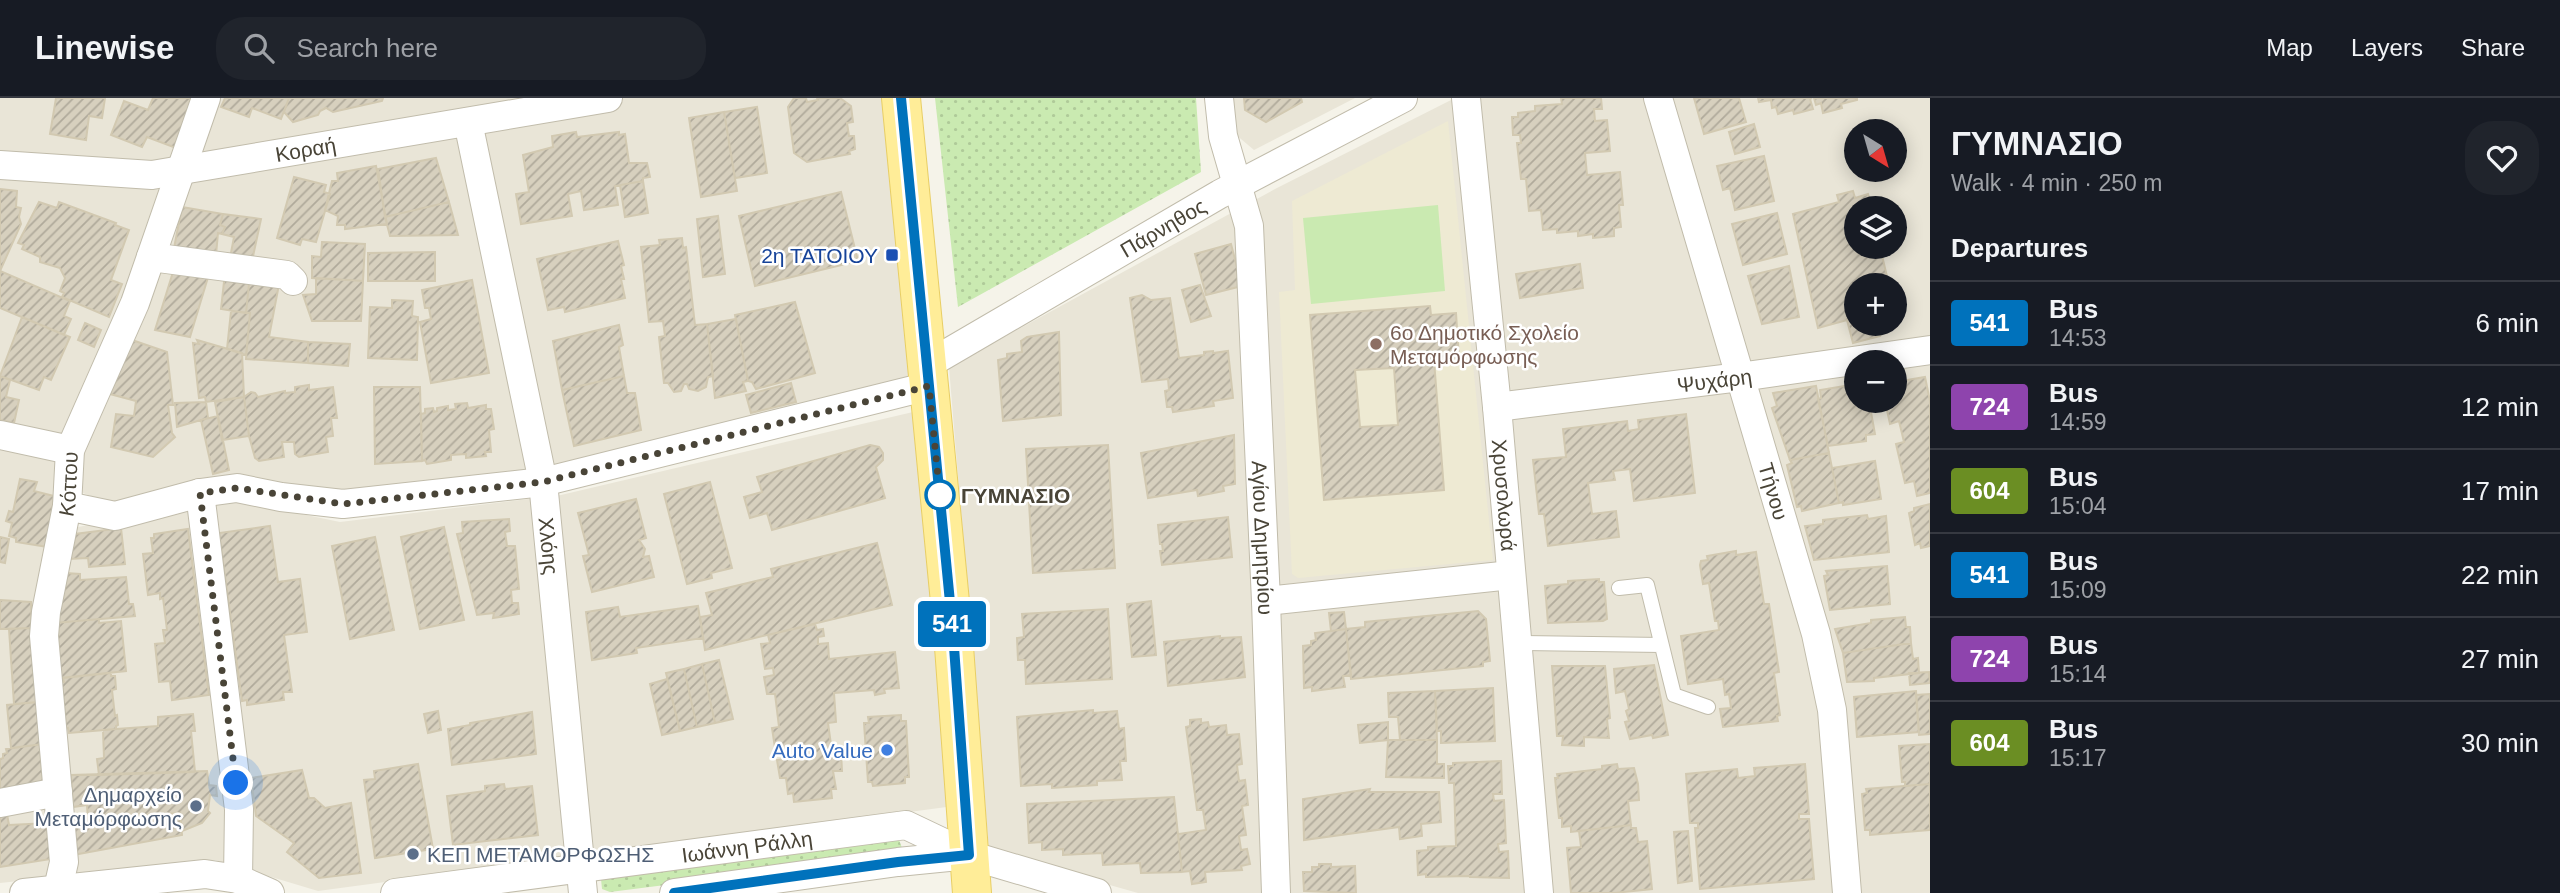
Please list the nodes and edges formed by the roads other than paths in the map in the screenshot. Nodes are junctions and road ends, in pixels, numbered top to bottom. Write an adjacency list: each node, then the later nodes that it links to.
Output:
1 (206, 98): 10 (street, Κόττου)
2 (608, 98): 8 (street, Κοραή)
3 (901, 98): 15 (main road)
4 (1219, 98): 11 (street, Αγίου Δημητρίου)
5 (1404, 98): 11 (street, Πάρνηθος)
6 (1466, 98): 17 (street, Χρυσολωρά)
7 (1658, 98): 16 (street, Τήνου)
8 (468, 122): 10 (street, Κοραή); 20 (street, Χλόης)
9 (0, 165): 10 (street, Κοραή)
10 (181, 169): 12 (street, Κόττου)
11 (1237, 185): 15 (street, Πάρνηθος); 25 (street, Αγίου Δημητρίου)
12 (151, 257): 13 (street); 19 (street, Κόττου)
13 (293, 281)
14 (1930, 350): 16 (street, Ψυχάρη)
15 (928, 376): 20 (street, Πάρνηθος); 31 (main road)
16 (1740, 377): 17 (street, Ψυχάρη); 43 (street, Τήνου)
17 (1497, 407): 23 (street, Χρυσολωρά)
18 (0, 435): 19 (street)
19 (71, 450): 22 (street, Κόττου)
20 (543, 482): 21 (street, Πάρνηθος); 33 (street, Χλόης)
21 (200, 493): 22 (street, Πάρνηθος); 32 (street)
22 (67, 506): 29 (street, Κόττου)
23 (1511, 575): 25 (street); 26 (street, Χρυσολωρά)
24 (1619, 588): 27 (lane)
25 (1266, 601): 41 (street, Αγίου Δημητρίου)
26 (1516, 643): 27 (lane); 42 (street, Χρυσολωρά)
27 (1661, 645): 28 (lane)
28 (1708, 707)
29 (58, 792): 30 (street); 34 (street, Κόττου)
30 (0, 803)
31 (969, 855): 33 (street, Ιωάννη Ράλλη); 38 (street, Ιωάννη Ράλλη); 39 (main road); 40 (street, Ιωάννη Ράλλη)
32 (238, 879): 34 (street); 36 (street)
33 (582, 881): 37 (street, Ιωάννη Ράλλη)
34 (57, 891): 35 (street)
35 (24, 893)
36 (270, 893)
37 (395, 893)
38 (674, 893)
39 (972, 893)
40 (1097, 893)
41 (1276, 893)
42 (1539, 893)
43 (1847, 893)

